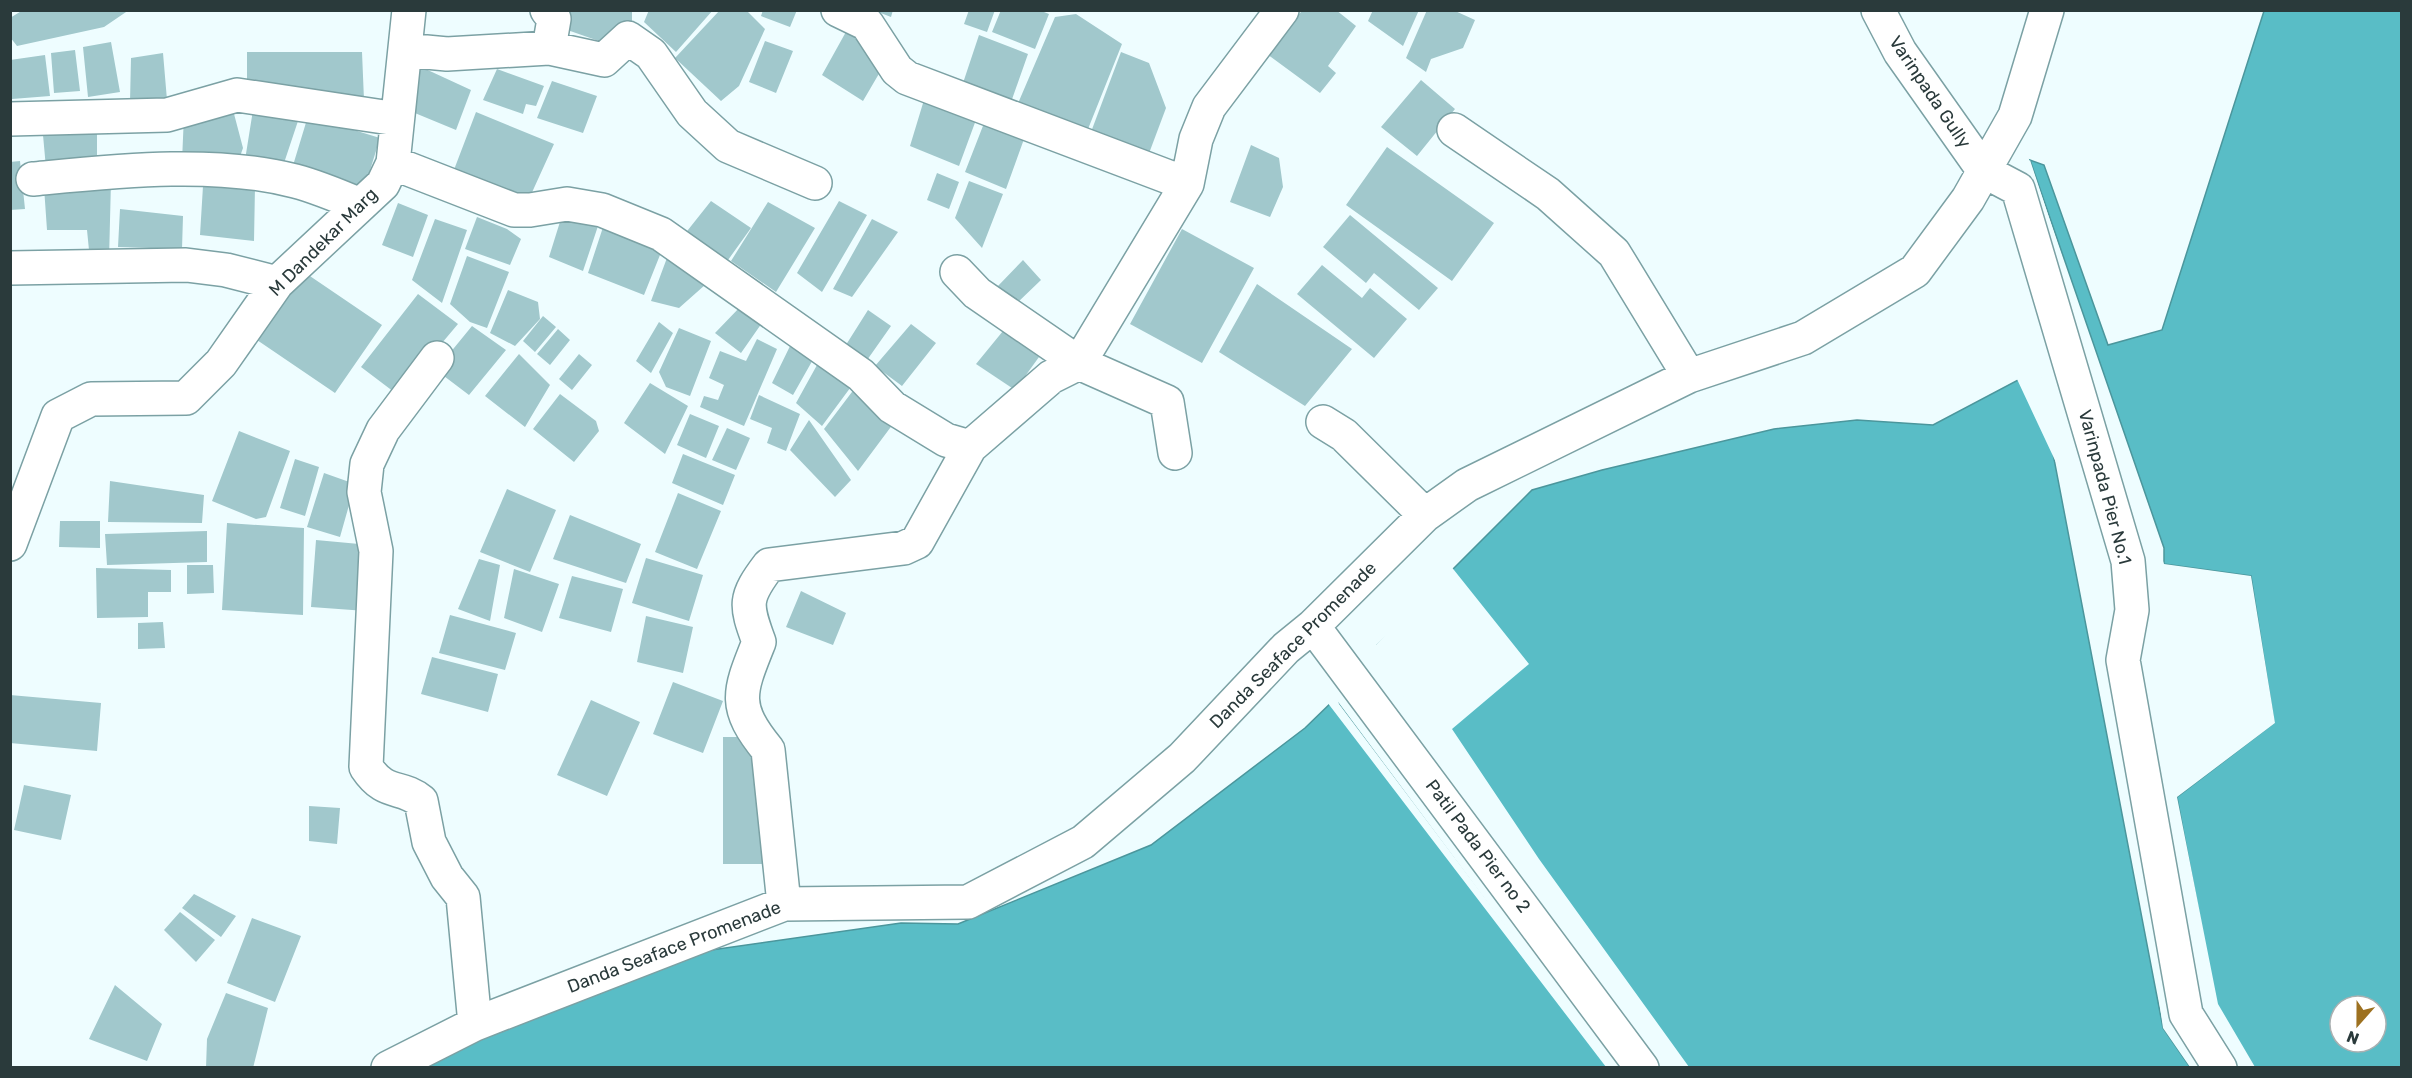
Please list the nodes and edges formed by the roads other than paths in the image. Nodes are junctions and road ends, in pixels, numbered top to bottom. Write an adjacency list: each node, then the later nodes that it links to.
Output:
1 (409, 10): 8 (street, M Dandekar Marg)
2 (547, 10): 7 (street)
3 (838, 10): 16 (street)
4 (1282, 10): 16 (street)
5 (1878, 10): 13 (street, Varinpada Gully)
6 (2047, 10): 13 (street, Danda Seaface Promenade)
7 (549, 48): 8 (street); 15 (street)
8 (405, 50): 10 (street, M Dandekar Marg)
9 (10, 119): 10 (street)
10 (398, 119): 12 (street, M Dandekar Marg)
11 (1454, 130): 23 (street)
12 (393, 163): 17 (street, M Dandekar Marg); 25 (street)
13 (1984, 171): 23 (street, Danda Seaface Promenade); 34 (street, Varinpada Pier No.1)
14 (33, 179): 17 (street)
15 (815, 183)
16 (1187, 184): 22 (street)
17 (360, 205): 20 (street, M Dandekar Marg)
18 (10, 268): 20 (street)
19 (957, 272): 22 (street)
20 (277, 283): 28 (street, M Dandekar Marg)
21 (437, 358): 31 (street)
22 (1079, 363): 25 (street); 26 (street)
23 (1689, 376): 27 (street, Danda Seaface Promenade)
24 (1323, 422): 27 (street)
25 (970, 447): 30 (street)
26 (1175, 453)
27 (1425, 515): 29 (street, Danda Seaface Promenade)
28 (10, 544)
29 (1313, 626): 30 (street, Danda Seaface Promenade); 33 (street, Patil Pada Pier no 2)
30 (784, 904): 31 (street, Danda Seaface Promenade)
31 (475, 1024): 32 (street, Danda Seaface Promenade)
32 (388, 1068)
33 (1642, 1068)
34 (2220, 1068)

